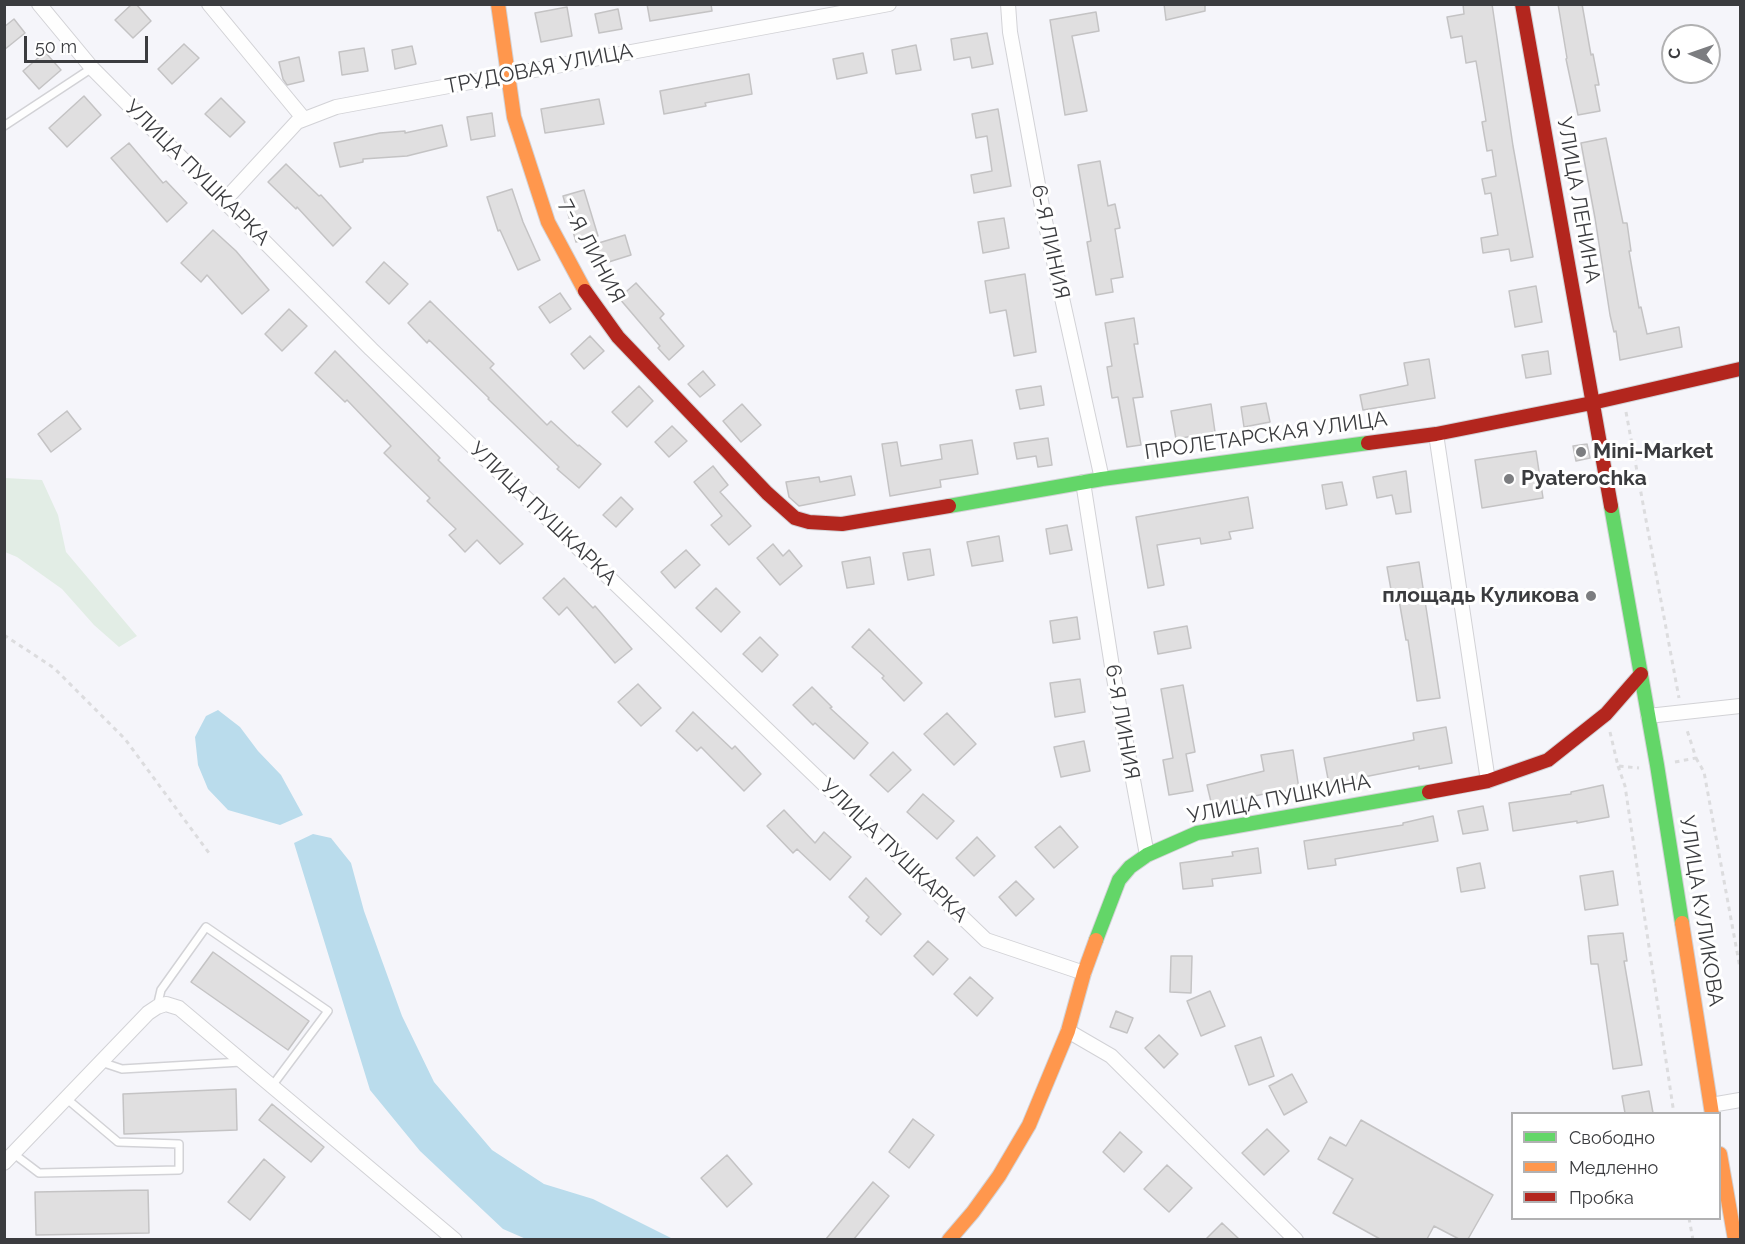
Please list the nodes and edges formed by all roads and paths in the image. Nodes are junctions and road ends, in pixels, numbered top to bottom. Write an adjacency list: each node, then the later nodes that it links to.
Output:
1 (39, 4): 7 (street, УЛИЦА ПУШКАРКА)
2 (209, 4): 9 (street)
3 (498, 4): 8 (street, 7-Я ЛИНИЯ)
4 (889, 4): 8 (street, ТРУДОВАЯ УЛИЦА)
5 (1008, 4): 16 (street, 6-Я ЛИНИЯ)
6 (1522, 4): 14 (street, УЛИЦА ЛЕНИНА)
7 (92, 68): 10 (lane); 11 (street, УЛИЦА ПУШКАРКА)
8 (508, 74): 9 (street, ТРУДОВАЯ УЛИЦА); 18 (street, 7-Я ЛИНИЯ)
9 (304, 119): 11 (street, ТРУДОВАЯ УЛИЦА)
10 (4, 126)
11 (225, 200): 30 (street, УЛИЦА ПУШКАРКА)
12 (1740, 369): 13 (street, ПРОЛЕТАРСКАЯ УЛИЦА)
13 (1623, 396): 14 (street, ПРОЛЕТАРСКАЯ УЛИЦА); 22 (path)
14 (1592, 403): 15 (street, ПРОЛЕТАРСКАЯ УЛИЦА); 20 (street)
15 (1436, 434): 16 (street, ПРОЛЕТАРСКАЯ УЛИЦА); 26 (street)
16 (1102, 479): 17 (street, ПРОЛЕТАРСКАЯ УЛИЦА)
17 (1083, 482): 18 (street, ПРОЛЕТАРСКАЯ УЛИЦА); 28 (street, 6-Я ЛИНИЯ)
18 (795, 518)
19 (4, 635): 27 (path)
20 (1641, 674): 23 (street); 26 (street, УЛИЦА ПУШКИНА)
21 (1740, 706): 22 (street)
22 (1682, 712): 23 (street)
23 (1648, 716): 38 (street, УЛИЦА КУЛИКОВА)
24 (1696, 758): 29 (path)
25 (1618, 766): 39 (path)
26 (1488, 781): 28 (street, УЛИЦА ПУШКИНА)
27 (209, 853)
28 (1147, 855): 30 (street, УЛИЦА ПУШКИНА)
29 (1740, 968)
30 (1084, 973): 32 (street, УЛИЦА ПУШКИНА)
31 (157, 1006): 33 (street); 34 (street); 35 (lane)
32 (1068, 1031): 44 (street, УЛИЦА ПУШКИНА); 45 (street)
33 (101, 1062): 34 (lane); 36 (street)
34 (243, 1062): 35 (street)
35 (272, 1086): 43 (street)
36 (66, 1098): 40 (street); 40 (lane)
37 (1740, 1100): 38 (street)
38 (1711, 1109)
39 (1674, 1112)
40 (9, 1159)
41 (1721, 1165): 47 (street)
42 (1689, 1220): 46 (path)
43 (456, 1239)
44 (949, 1239)
45 (1296, 1239)
46 (1693, 1239)
47 (1735, 1239)

